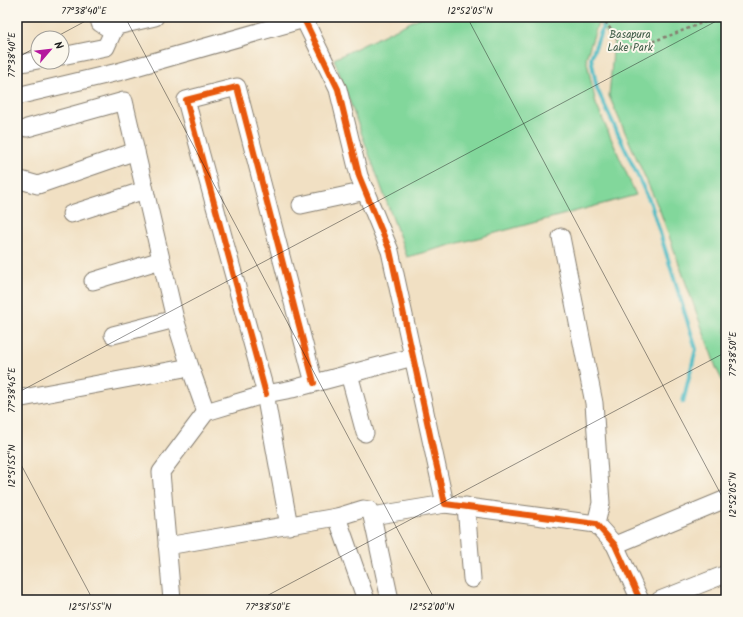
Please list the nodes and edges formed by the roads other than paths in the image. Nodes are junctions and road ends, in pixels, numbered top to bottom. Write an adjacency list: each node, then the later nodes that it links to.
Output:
1 (99, 17): 4 (street)
2 (155, 17): 4 (street)
3 (303, 18): 8 (street); 13 (street)
4 (115, 26): 5 (street)
5 (70, 54)
6 (30, 62): 7 (street)
7 (17, 64)
8 (17, 96)
9 (27, 128): 10 (street)
10 (136, 151): 11 (street); 12 (street)
11 (17, 180)
12 (145, 190): 15 (street); 17 (street)
13 (366, 191): 14 (street); 21 (street)
14 (301, 205)
15 (70, 214)
16 (561, 236): 34 (street)
17 (161, 260): 18 (street); 19 (street)
18 (93, 282)
19 (175, 319): 20 (street); 22 (street)
20 (112, 335)
21 (413, 357): 23 (street); 30 (street)
22 (190, 367): 26 (street); 27 (street)
23 (350, 374): 24 (street); 28 (street)
24 (314, 383): 25 (street); 25 (street)
25 (266, 394): 27 (street); 35 (street)
26 (17, 399)
27 (206, 412): 37 (street)
28 (364, 433)
29 (726, 499): 36 (street)
30 (445, 504): 31 (street); 32 (street)
31 (466, 506): 34 (street); 39 (street)
32 (372, 516): 33 (street); 42 (street)
33 (337, 517): 35 (street); 41 (street)
34 (596, 524): 36 (street)
35 (289, 526): 37 (street)
36 (615, 545): 43 (street)
37 (167, 546): 40 (street)
38 (726, 574): 44 (street)
39 (472, 579)
40 (172, 600)
41 (366, 600)
42 (390, 600)
43 (640, 600)
44 (660, 600)

